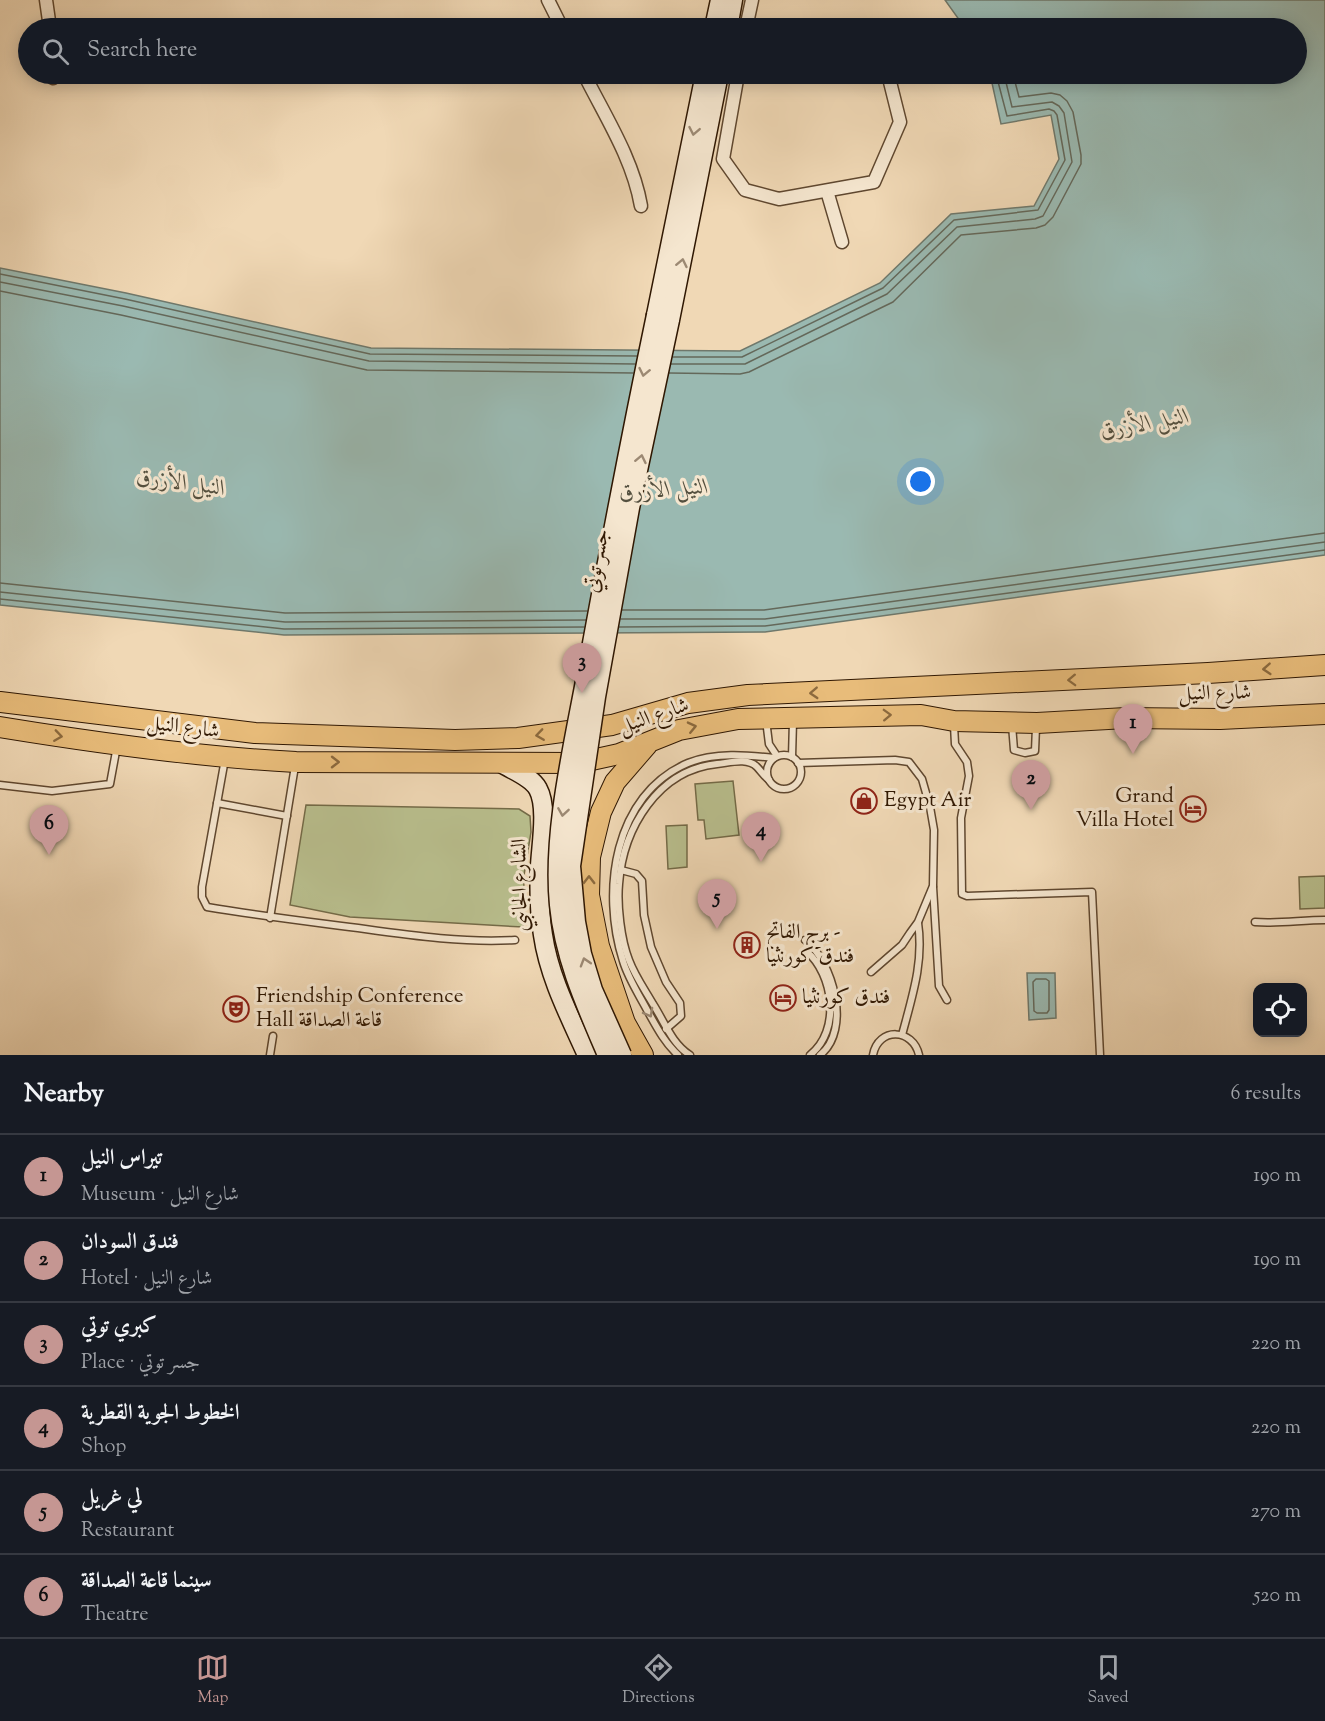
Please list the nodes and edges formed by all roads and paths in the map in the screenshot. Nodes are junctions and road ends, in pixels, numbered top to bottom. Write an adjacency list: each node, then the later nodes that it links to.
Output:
1 (46, 0): 6 (street)
2 (548, 0): 7 (street)
3 (720, 0): 8 (street)
4 (733, 0): 9 (street)
5 (752, 0): 10 (street)
6 (49, 18)
7 (557, 18)
8 (716, 18)
9 (730, 18)
10 (748, 18)
11 (589, 84): 17 (street)
12 (703, 84): 59 (street, جسر توتي, one-way to 59, bridge)
13 (717, 84): 60 (street, جسر توتي, one-way to 13, bridge)
14 (736, 84): 16 (street)
15 (890, 84): 16 (street)
16 (827, 191): 18 (street)
17 (641, 207)
18 (842, 242)
19 (1325, 665): 28 (main road, شارع النيل, one-way to 28)
20 (0, 702): 28 (main road, شارع النيل)
21 (1325, 714): 26 (main road, شارع النيل)
22 (765, 718): 23 (main road, شارع النيل); 29 (main road, شارع النيل, one-way to 22); 32 (lane)
23 (792, 718): 24 (main road, شارع النيل, one-way to 24); 33 (lane)
24 (954, 721): 25 (main road, شارع النيل); 68 (lane)
25 (1012, 722): 26 (main road, شارع النيل); 26 (lane)
26 (1037, 723)
27 (0, 727): 30 (main road, شارع النيل, one-way to 30)
28 (255, 733): 34 (main road)
29 (653, 739): 36 (main road, شارع النيل); 61 (main road, one-way to 29)
30 (118, 744): 31 (main road, شارع النيل); 39 (lane)
31 (225, 757): 34 (main road, شارع النيل); 40 (lane)
32 (776, 757): 33 (lane); 38 (lane); 54 (lane, one-way to 54)
33 (792, 757): 37 (lane)
34 (253, 760): 35 (main road, شارع النيل)
35 (296, 762): 36 (main road, شارع النيل, one-way to 36); 41 (lane)
36 (501, 763): 58 (street, الشارع الجانبي)
37 (798, 763): 38 (lane); 43 (lane)
38 (769, 780): 42 (lane)
39 (0, 785)
40 (217, 803): 41 (lane); 44 (lane)
41 (286, 816): 44 (lane)
42 (621, 870): 53 (lane); 53 (lane)
43 (933, 886): 46 (lane); 52 (lane)
44 (270, 918): 48 (lane)
45 (1325, 920): 47 (lane)
46 (918, 922): 51 (lane); 55 (lane)
47 (1255, 922)
48 (515, 940)
49 (805, 940): 65 (lane)
50 (806, 951): 64 (lane)
51 (871, 972)
52 (946, 1000)
53 (667, 1028): 54 (lane); 63 (lane)
54 (660, 1033): 62 (lane)
55 (902, 1035): 66 (lane); 67 (lane)
56 (273, 1036): 57 (lane)
57 (270, 1055)
58 (587, 1055)
59 (607, 1055)
60 (622, 1055)
61 (643, 1055)
62 (678, 1055)
63 (690, 1055)
64 (810, 1055)
65 (820, 1055)
66 (873, 1055)
67 (919, 1055)
68 (1100, 1055)

